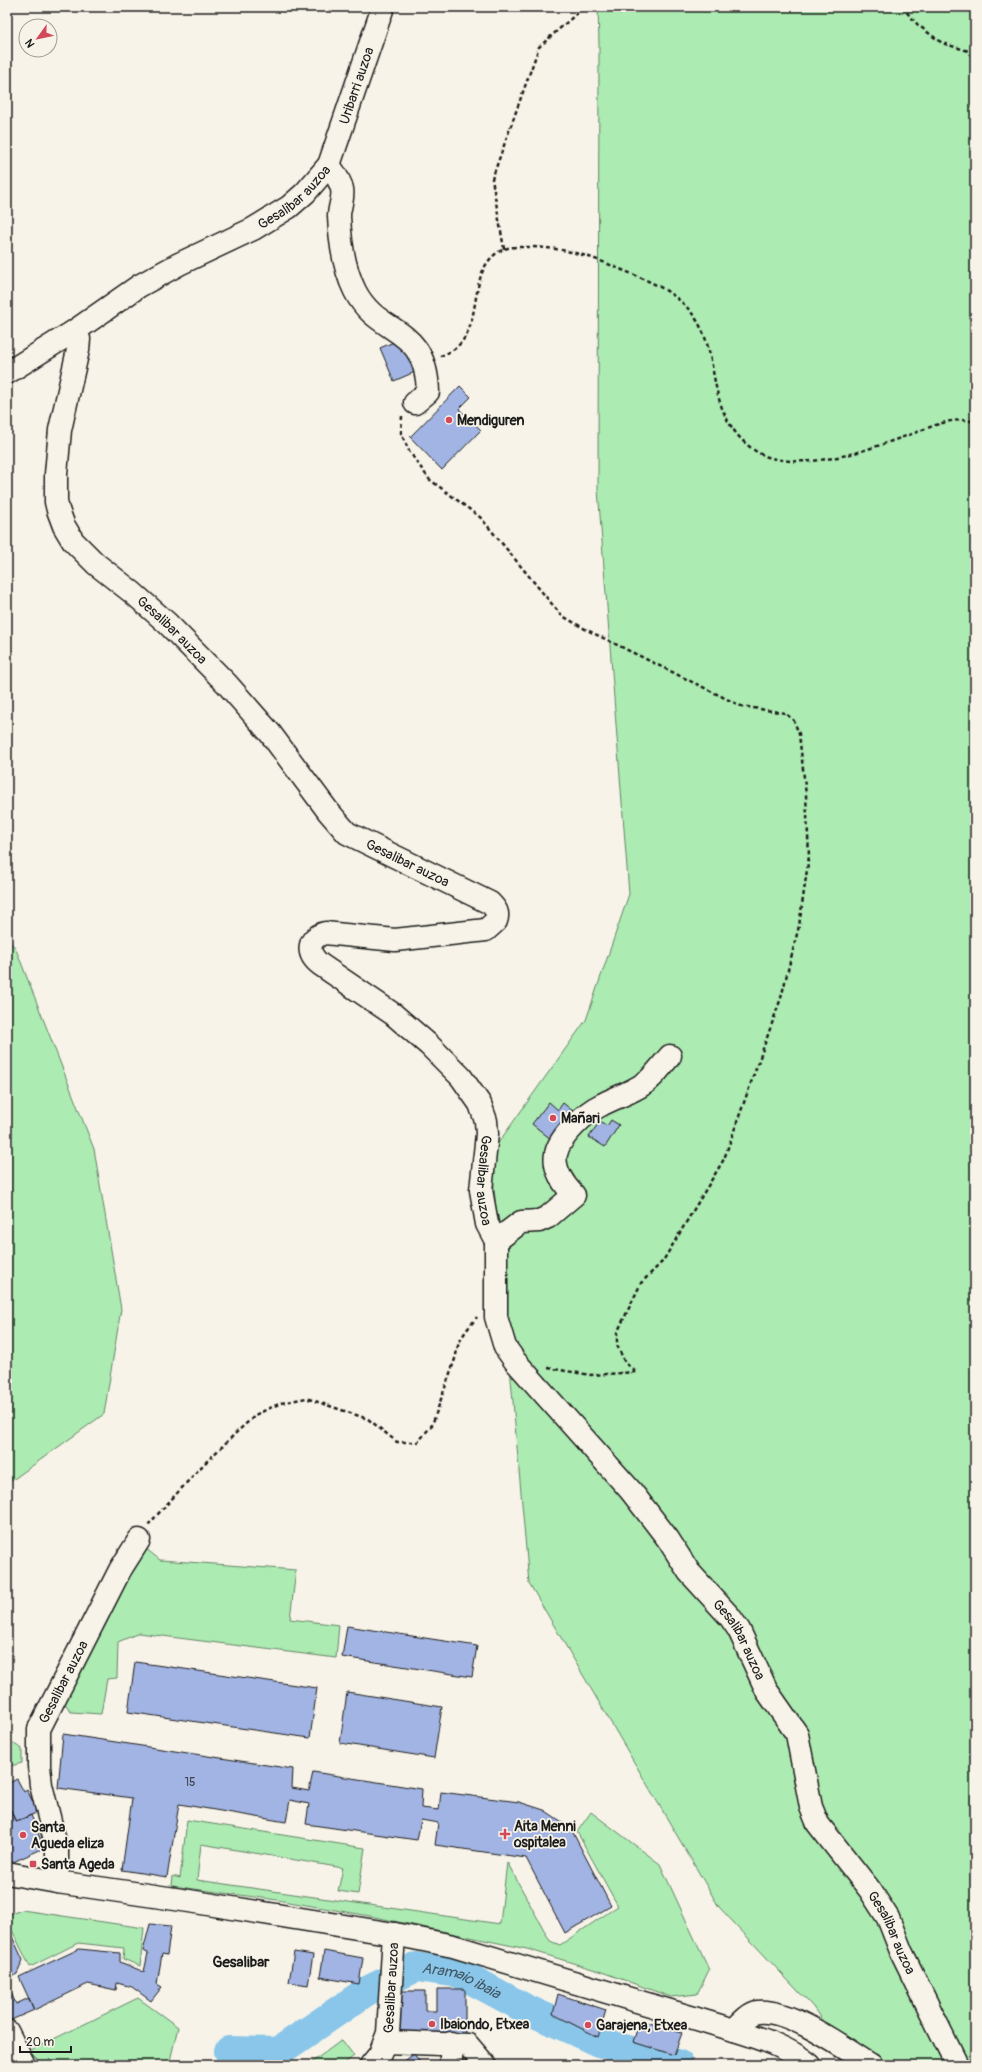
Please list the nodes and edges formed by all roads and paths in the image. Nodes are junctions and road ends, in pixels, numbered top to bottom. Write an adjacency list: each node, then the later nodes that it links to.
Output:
1 (383, 7): 5 (street, Uribarri auzoa)
2 (584, 7): 6 (path)
3 (902, 7): 4 (path)
4 (975, 53)
5 (329, 165): 7 (street, Gesalibar auzoa); 8 (street, Gesalibar auzoa)
6 (504, 249): 8 (path); 11 (path)
7 (76, 330): 9 (street, Gesalibar auzoa); 13 (street, Gesalibar auzoa)
8 (422, 358): 10 (street, Gesalibar auzoa)
9 (7, 373)
10 (415, 403): 15 (path)
11 (975, 422)
12 (670, 1056): 13 (street, Gesalibar auzoa)
13 (496, 1241): 14 (street, Gesalibar auzoa)
14 (496, 1306): 16 (path); 30 (street, Gesalibar auzoa)
15 (543, 1367)
16 (139, 1540): 18 (street, Gesalibar auzoa)
17 (7, 1873): 18 (street)
18 (57, 1882): 19 (street)
19 (394, 1934): 20 (street); 22 (street, Gesalibar auzoa)
20 (734, 2030): 28 (street); 29 (street)
21 (7, 2031): 24 (street)
22 (386, 2042): 23 (street, Gesalibar auzoa); 25 (street, Gesalibar auzoa)
23 (460, 2044): 26 (street); 27 (street)
24 (24, 2065)
25 (371, 2065)
26 (451, 2065)
27 (485, 2065)
28 (810, 2065)
29 (871, 2065)
30 (957, 2065)

